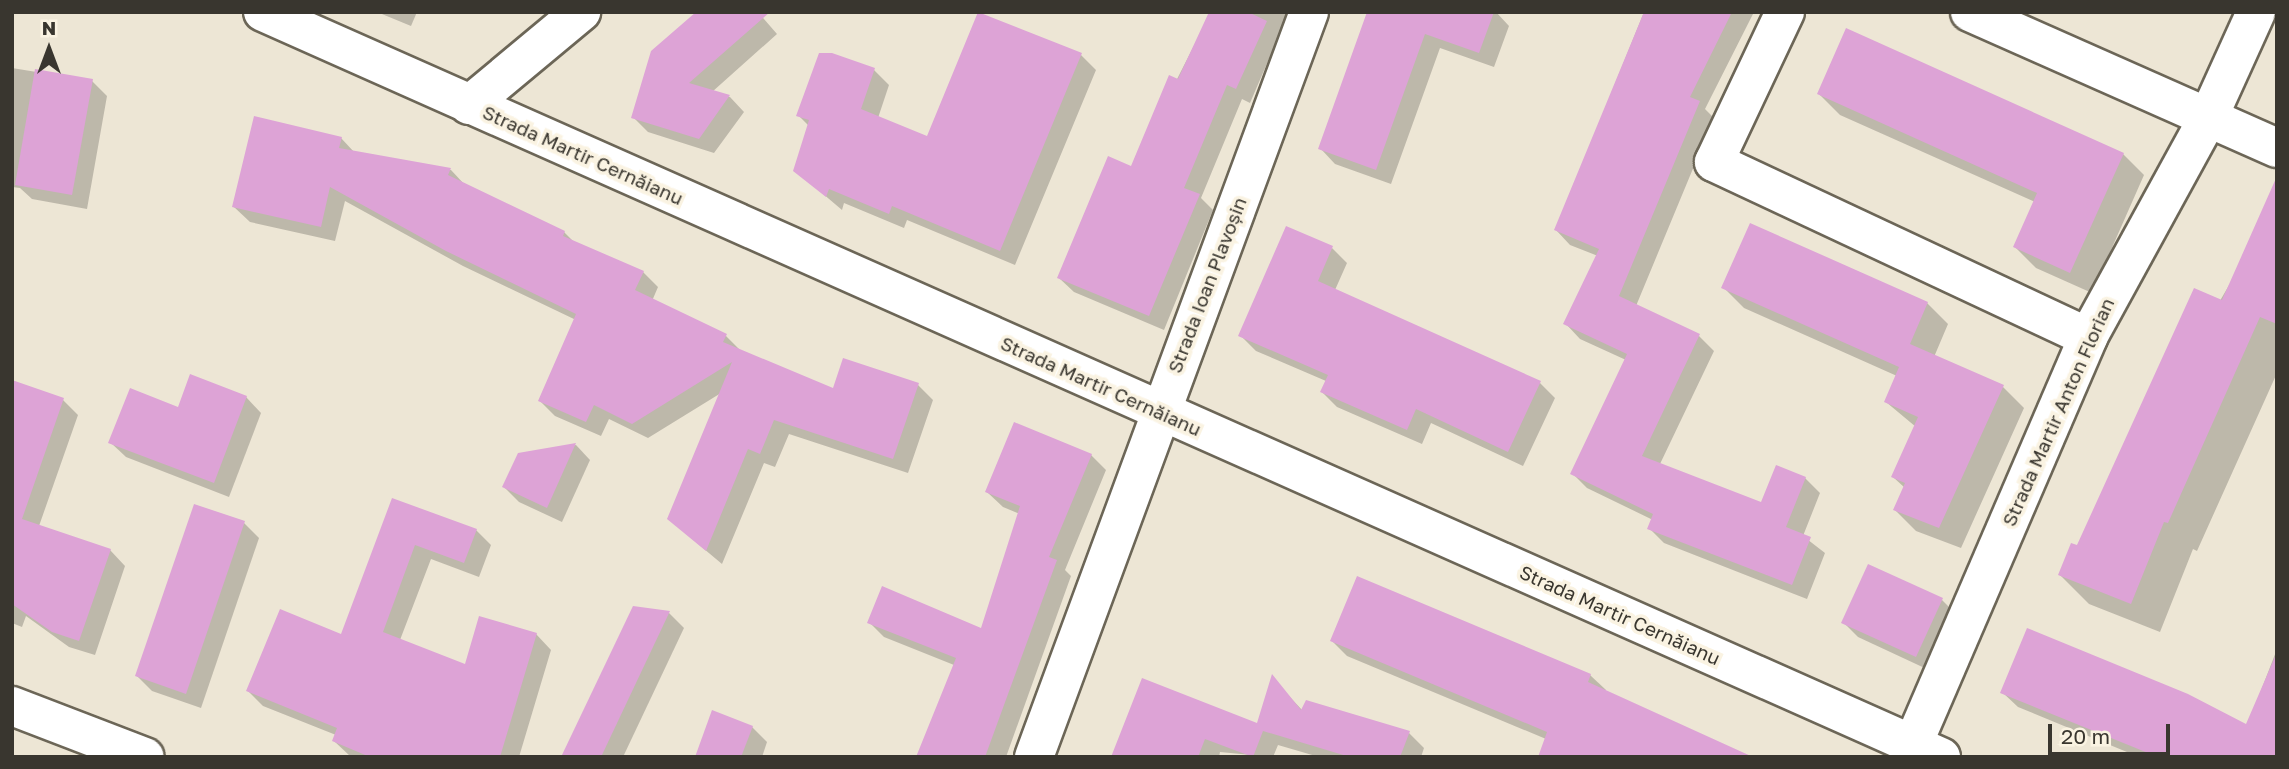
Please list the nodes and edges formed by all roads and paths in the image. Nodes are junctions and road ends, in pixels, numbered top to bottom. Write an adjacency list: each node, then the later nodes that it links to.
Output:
1 (263, 12): 7 (street, Strada Martir Cernăianu)
2 (582, 12): 7 (street)
3 (1309, 12): 11 (street, Strada Ioan Plavoșin)
4 (1784, 12): 10 (street)
5 (1970, 12): 8 (street)
6 (2256, 12): 8 (street, Strada Martir Anton Florian)
7 (469, 105): 11 (street, Strada Martir Cernăianu)
8 (2208, 118): 9 (street); 10 (street, Strada Martir Anton Florian)
9 (2277, 148)
10 (2088, 337): 13 (street, Strada Martir Anton Florian)
11 (1159, 412): 13 (street, Strada Martir Cernăianu); 15 (street, Strada Ioan Plavoșin)
12 (12, 706): 14 (street)
13 (1927, 750)
14 (145, 757)
15 (1034, 757)

